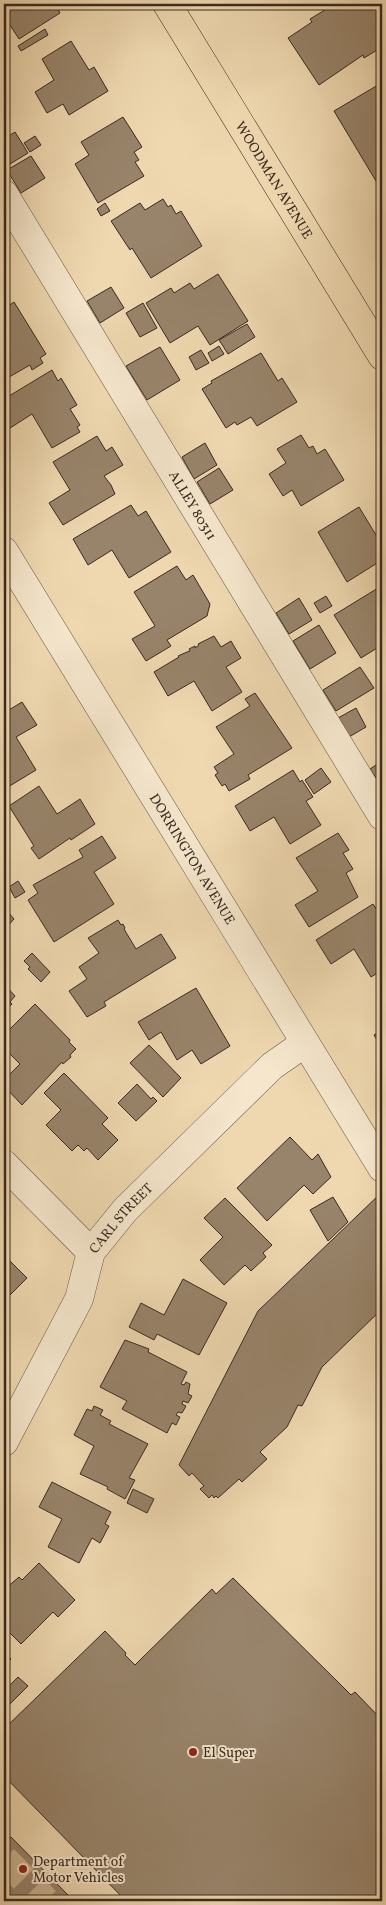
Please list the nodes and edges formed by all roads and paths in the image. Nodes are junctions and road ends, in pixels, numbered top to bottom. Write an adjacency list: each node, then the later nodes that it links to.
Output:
1 (166, 4): 3 (main road, WOODMAN AVENUE)
2 (4, 194): 5 (street, ALLEY 80311)
3 (382, 356)
4 (4, 550): 6 (street, DORRINGTON AVENUE)
5 (382, 816)
6 (305, 1043): 8 (street, DORRINGTON AVENUE); 9 (street, CARL STREET)
7 (4, 1164): 9 (street)
8 (382, 1168)
9 (91, 1252): 10 (street, CARL STREET)
10 (4, 1442)

